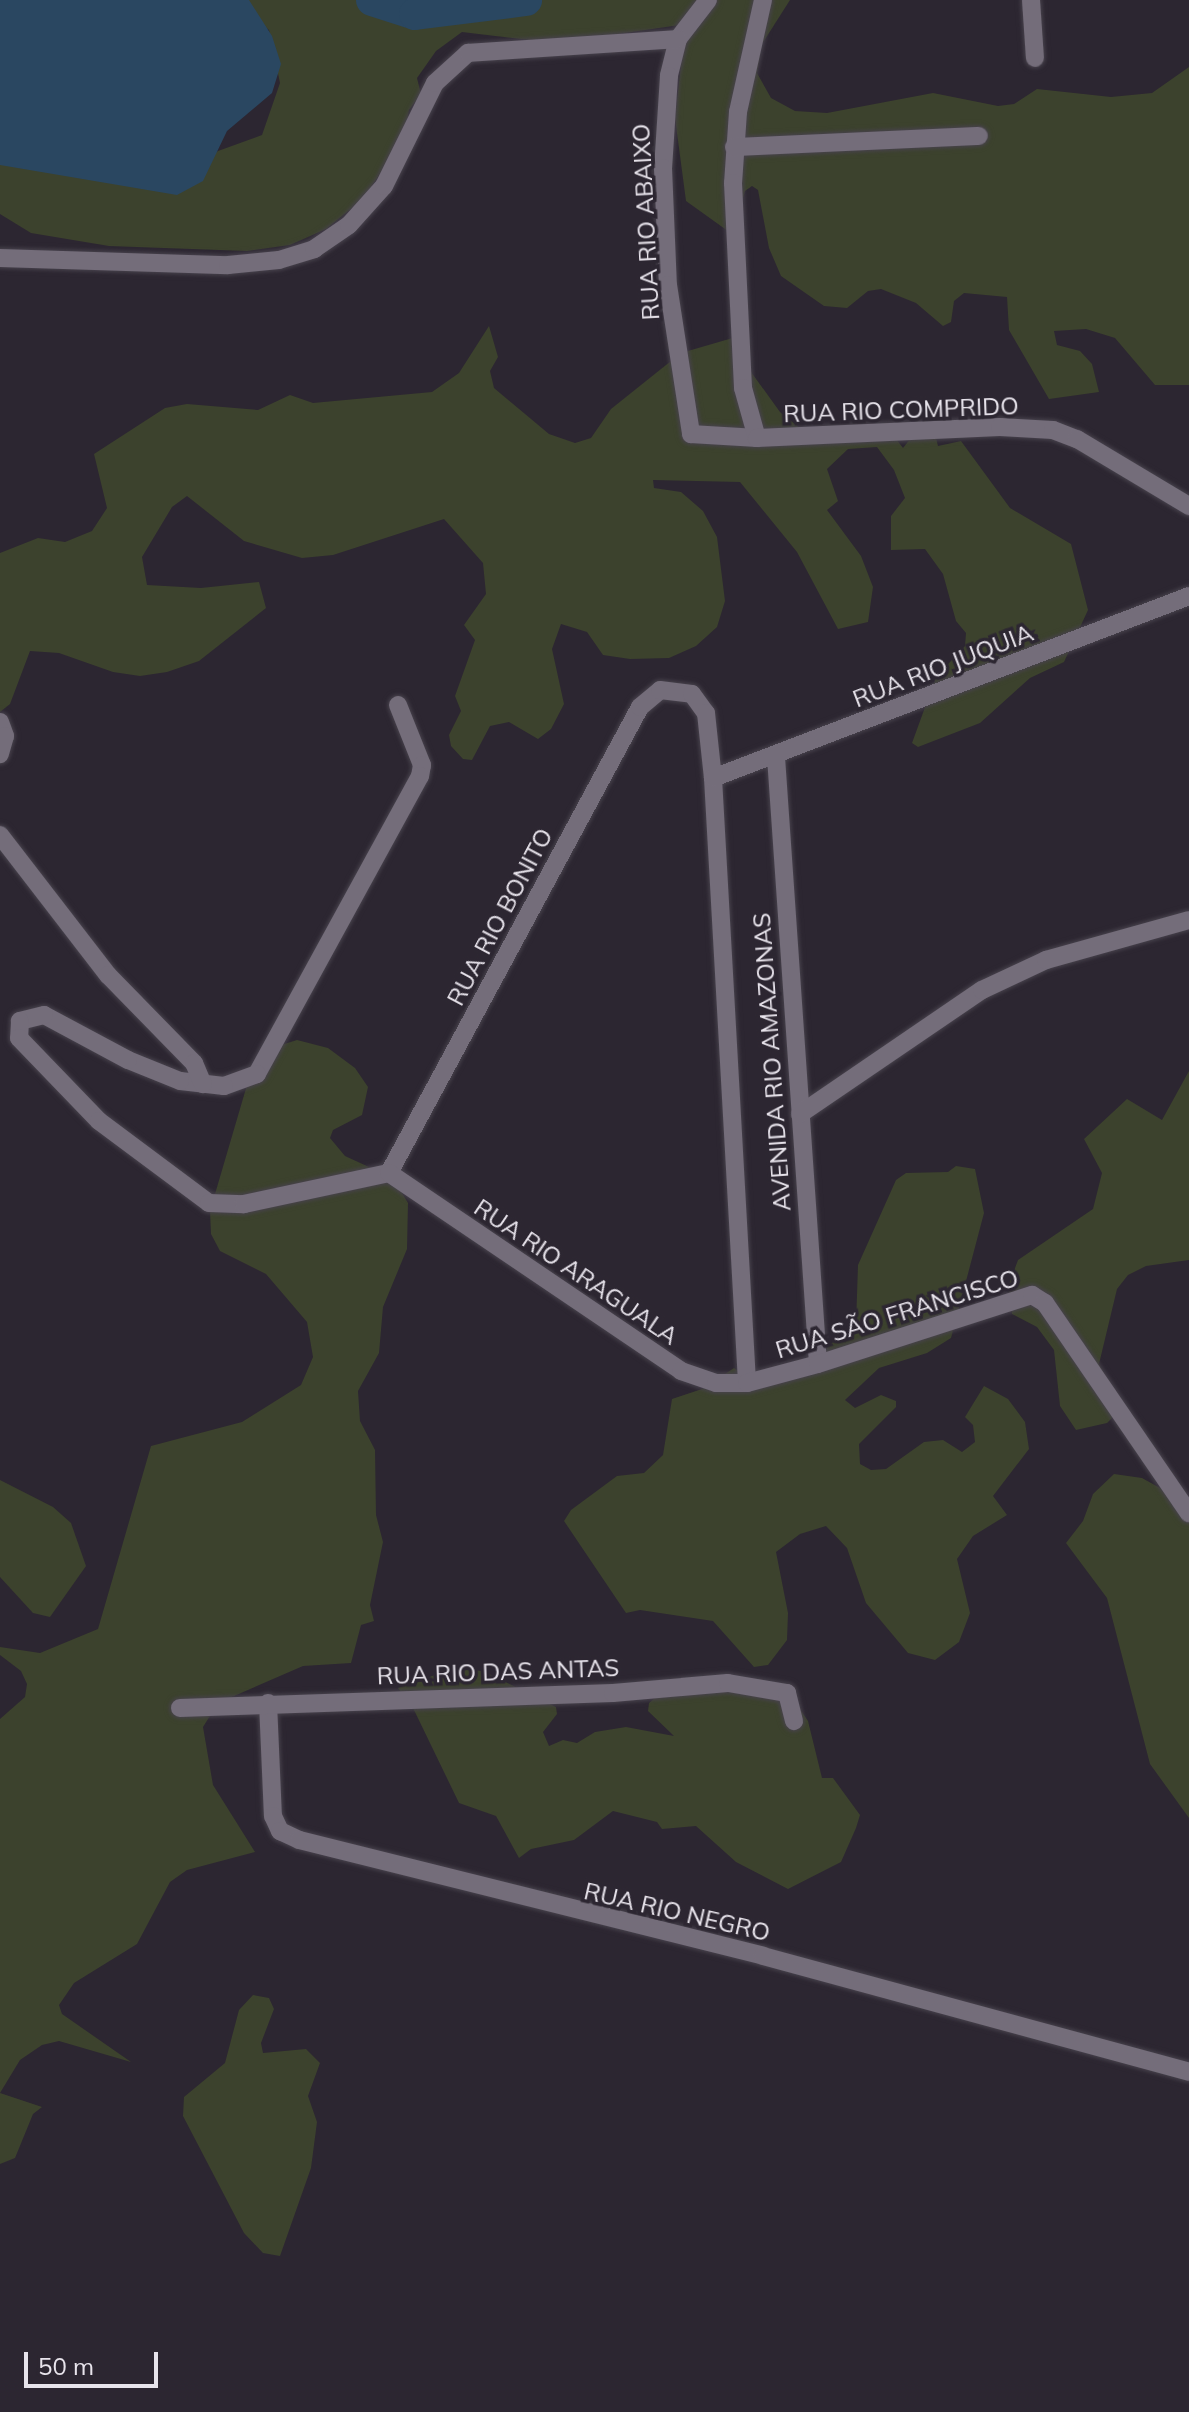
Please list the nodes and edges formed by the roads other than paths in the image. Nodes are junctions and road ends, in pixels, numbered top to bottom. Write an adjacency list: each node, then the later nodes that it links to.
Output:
1 (708, 0): 4 (street, RUA RIO ABAIXO)
2 (763, 0): 7 (street)
3 (1031, 0): 5 (street)
4 (678, 39): 8 (street); 9 (street, RUA RIO ABAIXO)
5 (1035, 58)
6 (979, 136): 7 (street)
7 (734, 147): 9 (street)
8 (0, 258)
9 (754, 429): 10 (street, RUA RIO COMPRIDO)
10 (1189, 506)
11 (1189, 596): 15 (street, RUA RIO JUQUIA)
12 (398, 705): 19 (street)
13 (0, 722): 14 (street)
14 (0, 754)
15 (776, 757): 16 (street, RUA RIO JUQUIA); 20 (street, AVENIDA RIO AMAZONAS)
16 (713, 778): 21 (street, RUA RIO BONITO); 23 (street, AVENIDA RIO AMAZONAS)
17 (0, 835): 19 (street)
18 (1189, 920): 20 (street)
19 (203, 1084): 21 (street)
20 (800, 1114): 22 (street, AVENIDA RIO AMAZONAS)
21 (389, 1173): 23 (street, RUA RIO ARAGUALA)
22 (818, 1364): 23 (street, RUA SÃO FRANCISCO); 24 (street, RUA SÃO FRANCISCO)
23 (747, 1383)
24 (1189, 1513)
25 (268, 1703): 26 (street, RUA RIO DAS ANTAS); 27 (street, RUA RIO DAS ANTAS); 28 (street, RUA RIO NEGRO)
26 (180, 1708)
27 (794, 1721)
28 (1189, 2072)

